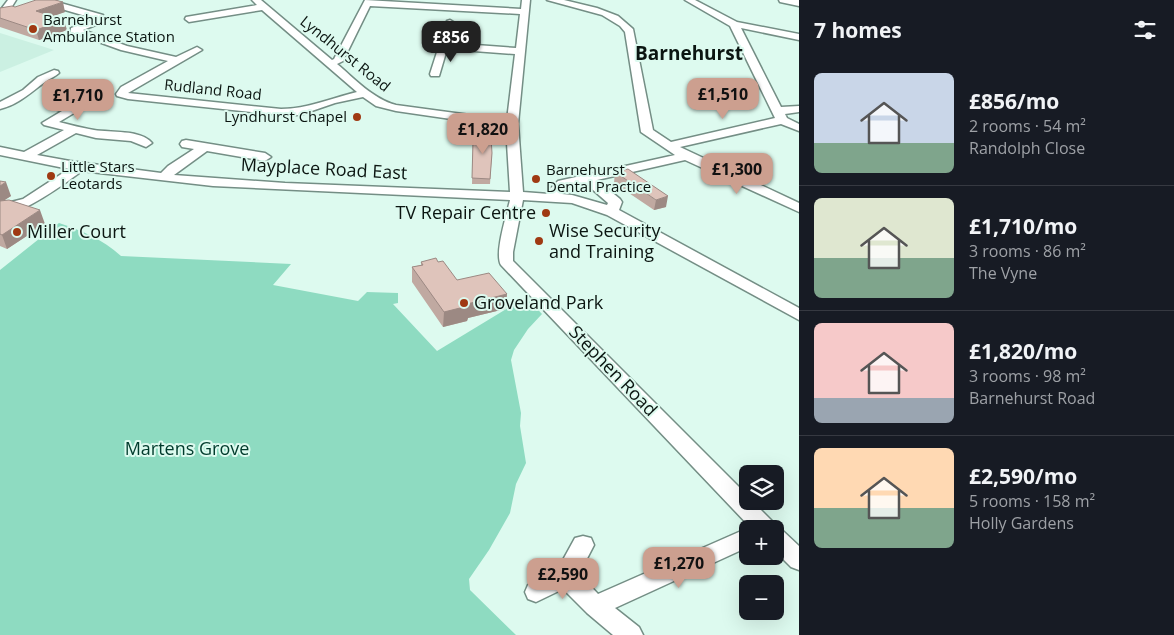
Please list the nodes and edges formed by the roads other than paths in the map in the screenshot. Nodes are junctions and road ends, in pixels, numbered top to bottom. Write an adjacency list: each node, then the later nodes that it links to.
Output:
1 (12, 0): 10 (street)
2 (526, 0): 11 (street)
3 (551, 0): 34 (street)
4 (690, 0): 14 (street)
5 (783, 0): 9 (street)
6 (44, 1): 19 (street, Rudland Road)
7 (368, 2): 11 (street); 20 (street)
8 (260, 3): 12 (street); 20 (street, Lyndhurst Road)
9 (799, 3)
10 (9, 11)
11 (524, 12): 18 (street)
12 (189, 19)
13 (450, 23): 16 (street)
14 (734, 24): 15 (street); 27 (street)
15 (799, 37)
16 (442, 46): 18 (street); 22 (street)
17 (197, 50): 19 (street, Rudland Road)
18 (520, 51): 29 (street)
19 (177, 60): 23 (street, Rudland Road)
20 (330, 63): 23 (street, Lyndhurst Road)
21 (54, 73): 25 (street)
22 (435, 74)
23 (365, 93): 29 (street, Lyndhurst Road)
24 (62, 102): 28 (street)
25 (0, 106)
26 (799, 109): 27 (street)
27 (780, 115): 30 (street); 34 (street)
28 (48, 123): 31 (street)
29 (512, 124): 43 (street)
30 (799, 128)
31 (72, 130): 32 (street); 37 (street)
32 (146, 143)
33 (186, 144): 35 (street)
34 (669, 146): 38 (street)
35 (202, 148): 39 (street); 41 (street)
36 (0, 151): 37 (street, Mayplace Road East)
37 (26, 156): 40 (street, Mayplace Road East)
38 (686, 156): 42 (street); 45 (street)
39 (265, 157)
40 (81, 166): 41 (street, Mayplace Road East); 46 (street)
41 (165, 177): 43 (street, Mayplace Road East)
42 (588, 179): 44 (street); 47 (street)
43 (517, 197): 44 (street, Mayplace Road East); 49 (street, Stephen Road)
44 (556, 198): 47 (street, Mayplace Road East)
45 (799, 208)
46 (6, 211)
47 (612, 212): 48 (street, Mayplace Road East)
48 (799, 316)
49 (757, 520)
50 (739, 541): 56 (street)
51 (583, 545): 54 (street)
52 (784, 546): 53 (street)
53 (799, 560)
54 (566, 576): 55 (street); 56 (street)
55 (536, 592)
56 (596, 606): 57 (street)
57 (631, 635)

